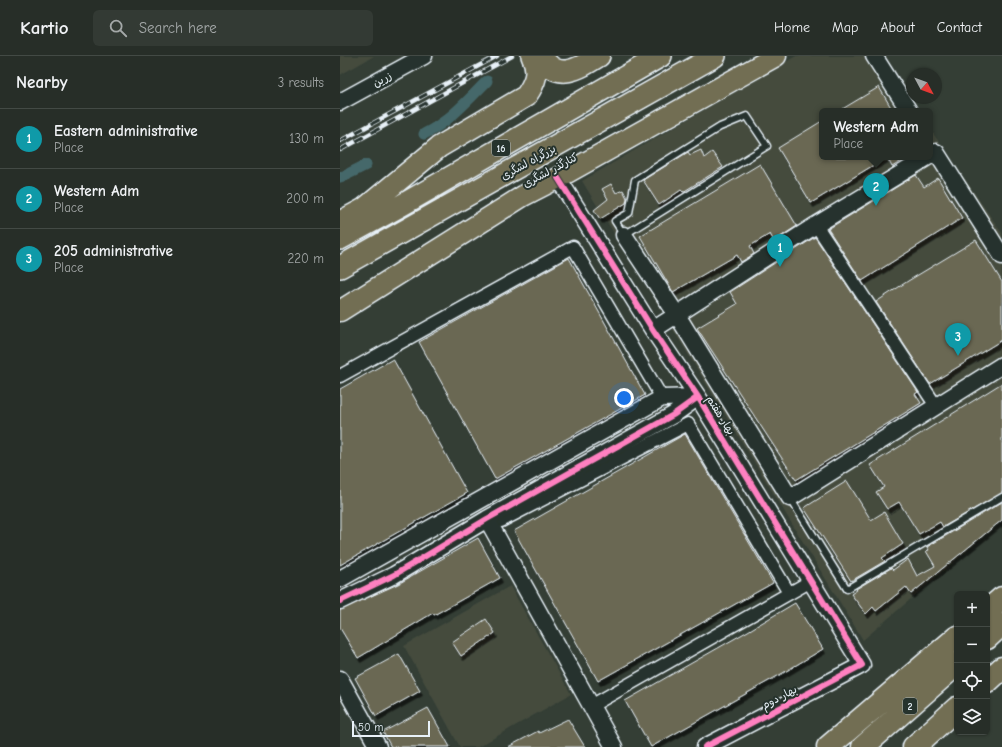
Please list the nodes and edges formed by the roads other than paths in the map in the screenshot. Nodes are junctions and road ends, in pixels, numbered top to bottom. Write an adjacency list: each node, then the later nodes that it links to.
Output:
1 (424, 56): 9 (street, زرین)
2 (532, 56): 14 (highway)
3 (542, 56): 4 (highway)
4 (600, 56)
5 (661, 56): 18 (highway, 16)
6 (715, 56): 17 (highway, بزرگراه لشگری / 16)
7 (776, 56): 13 (main road, کنارگذر لشگری)
8 (874, 56): 10 (street)
9 (340, 102)
10 (907, 108)
11 (933, 155): 19 (street)
12 (918, 160): 15 (street)
13 (558, 178): 22 (main road, کنارگذر لشگری); 24 (street, بهار هفتم)
14 (340, 222)
15 (816, 225): 23 (street); 29 (street)
16 (624, 235): 16 (lane); 23 (street)
17 (395, 237): 20 (highway, بزرگراه لشگری / 16); 21 (highway)
18 (340, 239)
19 (1002, 256)
20 (340, 267)
21 (340, 278)
22 (340, 312)
23 (677, 315): 24 (street); 31 (street)
24 (653, 330): 27 (street, بهار هفتم)
25 (1002, 365): 29 (street)
26 (340, 376): 28 (street)
27 (698, 397): 28 (street); 32 (street); 34 (street, بهار هفتم)
28 (662, 398): 33 (street)
29 (936, 406): 31 (street)
30 (1002, 497): 31 (lane)
31 (790, 498)
32 (487, 519): 35 (street); 37 (street); 47 (street)
33 (340, 579)
34 (811, 581): 35 (street); 42 (street, بهار هفتم)
35 (789, 593): 47 (street)
36 (1002, 598): 38 (highway)
37 (340, 601)
38 (990, 608)
39 (1002, 624): 40 (highway)
40 (990, 635)
41 (954, 640): 52 (highway)
42 (862, 665): 51 (street, بهار دوم)
43 (954, 667): 53 (highway, 2)
44 (1002, 668): 46 (highway)
45 (340, 679): 49 (street)
46 (990, 679)
47 (591, 706): 50 (street)
48 (954, 711): 54 (highway)
49 (378, 747)
50 (614, 747)
51 (705, 747)
52 (828, 747)
53 (863, 747)
54 (914, 747)

